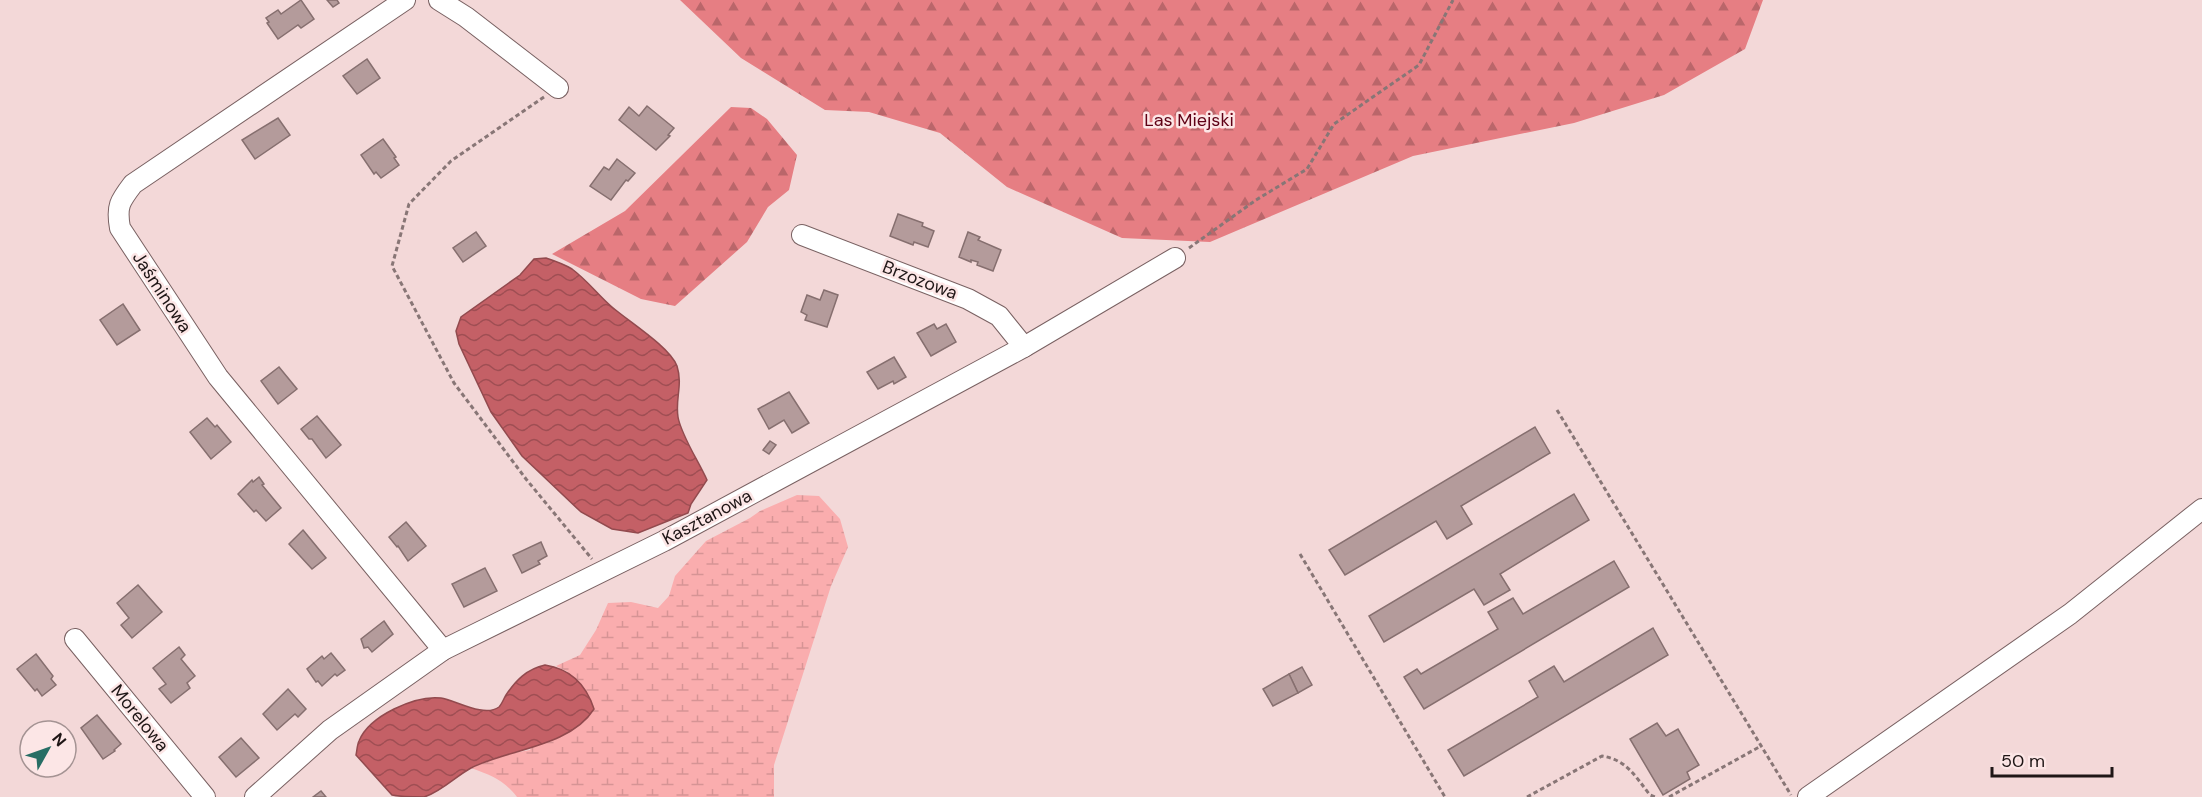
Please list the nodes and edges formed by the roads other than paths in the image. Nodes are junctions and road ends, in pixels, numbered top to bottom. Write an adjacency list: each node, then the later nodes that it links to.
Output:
1 (405, 0): 9 (street, Jaśminowa)
2 (439, 0): 3 (street)
3 (558, 88)
4 (802, 236): 6 (street, Brzozowa)
5 (1175, 258): 6 (street, Kasztanowa)
6 (1024, 347): 9 (street, Kasztanowa)
7 (2202, 509): 12 (street)
8 (75, 639): 10 (street, Morelowa)
9 (442, 650): 11 (street, Kasztanowa)
10 (205, 797)
11 (255, 797)
12 (1808, 797)

